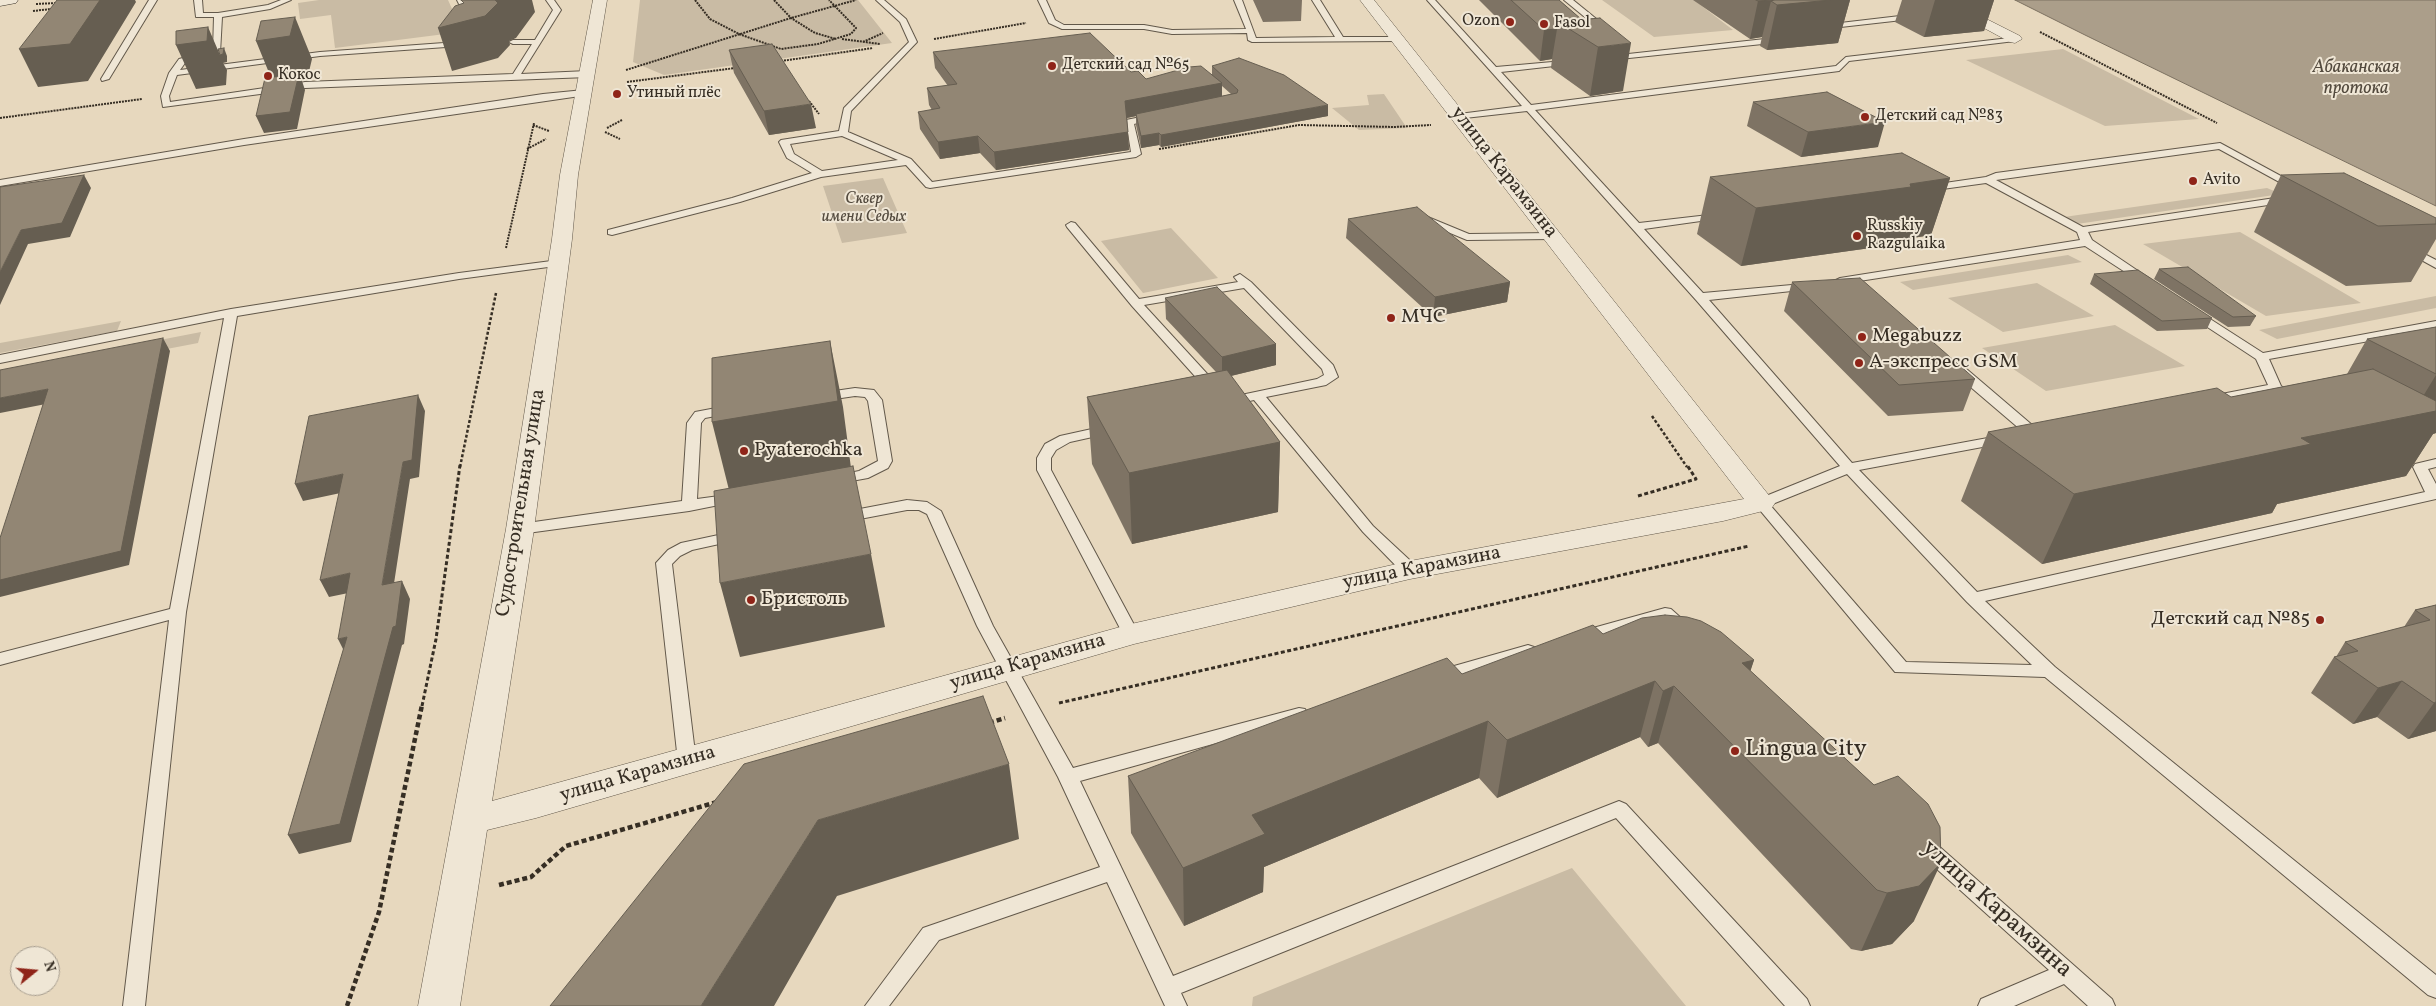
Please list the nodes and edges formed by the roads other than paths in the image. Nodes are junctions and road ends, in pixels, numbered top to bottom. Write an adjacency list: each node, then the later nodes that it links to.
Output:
1 (11, 0): 16 (street)
2 (153, 0): 40 (lane)
3 (198, 0): 19 (lane)
4 (287, 0): 19 (lane)
5 (461, 0): 31 (lane)
6 (550, 0): 30 (lane)
7 (600, 0): 41 (street, Судостроительная улица)
8 (880, 0): 45 (lane)
9 (1042, 0): 22 (lane)
10 (1238, 0): 22 (lane)
11 (1316, 0): 27 (lane)
12 (1367, 0): 28 (street, улица Карамзина)
13 (1431, 0): 14 (lane); 37 (lane)
14 (1439, 0)
15 (1568, 0): 25 (lane)
16 (0, 2)
17 (1940, 7): 26 (street)
18 (1930, 14): 21 (lane)
19 (218, 16): 38 (lane)
20 (1761, 28): 24 (lane)
21 (1817, 28)
22 (1251, 31): 27 (lane)
23 (1779, 32): 24 (lane)
24 (1769, 33): 34 (lane)
25 (1614, 36)
26 (2015, 39): 42 (lane)
27 (1341, 40): 28 (lane)
28 (1399, 40): 44 (street, улица Карамзина)
29 (513, 42): 30 (lane)
30 (536, 42): 39 (lane)
31 (446, 45): 32 (lane); 38 (lane)
32 (463, 45)
33 (1629, 49): 34 (lane)
34 (1636, 55): 35 (lane)
35 (1599, 59)
36 (1580, 61): 37 (lane)
37 (1494, 70): 42 (lane)
38 (173, 73): 39 (lane)
39 (516, 76): 41 (lane)
40 (105, 79)
41 (586, 84): 49 (lane); 60 (street, Судостроительная улица)
42 (1528, 107): 44 (lane); 54 (lane)
43 (1167, 115): 46 (lane)
44 (1448, 121): 57 (street, улица Карамзина)
45 (843, 133): 46 (lane); 47 (lane)
46 (908, 161): 47 (lane)
47 (820, 174): 56 (lane)
48 (1988, 180): 50 (lane); 55 (lane); 55 (lane)
49 (0, 183)
50 (1920, 189)
51 (1413, 214): 57 (lane)
52 (1734, 214): 54 (lane)
53 (1071, 225): 66 (lane)
54 (1636, 227): 65 (lane)
55 (2082, 230): 58 (lane)
56 (612, 232)
57 (1552, 236): 84 (street, улица Карамзина)
58 (2087, 242): 62 (lane); 63 (lane)
59 (2403, 246): 61 (lane)
60 (559, 263): 68 (lane); 87 (street, Судостроительная улица)
61 (2436, 264)
62 (1855, 280): 64 (lane); 65 (lane)
63 (2153, 286)
64 (1870, 292)
65 (1700, 297): 81 (lane)
66 (1136, 303): 74 (lane); 74 (lane)
67 (2186, 308): 70 (lane)
68 (231, 313): 71 (lane); 91 (lane)
69 (2436, 324): 70 (lane)
70 (2261, 356): 73 (lane)
71 (0, 359)
72 (1951, 363): 81 (lane)
73 (2276, 388): 75 (lane); 77 (lane)
74 (1257, 395): 89 (lane)
75 (2293, 397)
76 (805, 399): 82 (lane)
77 (2198, 402)
78 (746, 407): 85 (lane)
79 (1122, 426): 92 (lane)
80 (2436, 463): 90 (lane)
81 (1849, 468): 84 (lane); 90 (lane)
82 (817, 484)
83 (748, 496): 85 (lane)
84 (1761, 503): 89 (street, улица Карамзина); 98 (lane)
85 (689, 506): 87 (lane)
86 (831, 519): 97 (lane)
87 (520, 529): 103 (street, Судостроительная улица)
88 (754, 533): 101 (lane)
89 (1410, 570): 92 (street, улица Карамзина)
90 (1973, 598): 98 (lane)
91 (178, 612): 96 (lane); 109 (lane)
92 (1130, 634): 97 (street, улица Карамзина)
93 (1695, 640): 94 (lane)
94 (1563, 642)
95 (1544, 647): 99 (lane)
96 (0, 659)
97 (1009, 668): 101 (street, улица Карамзина); 102 (lane)
98 (2049, 671): 107 (lane)
99 (1420, 681)
100 (1315, 710): 102 (lane)
101 (687, 761): 103 (street, улица Карамзина)
102 (1068, 777): 105 (lane)
103 (470, 820): 110 (street, Судостроительная улица)
104 (1911, 833): 106 (lane, улица Карамзина)
105 (1113, 871): 108 (lane); 111 (lane)
106 (2067, 973): 113 (lane); 114 (lane, улица Карамзина)
107 (2436, 988)
108 (1172, 997): 112 (lane)
109 (134, 1006)
110 (439, 1006)
111 (876, 1006)
112 (1799, 1006)
113 (1989, 1006)
114 (2104, 1006)

